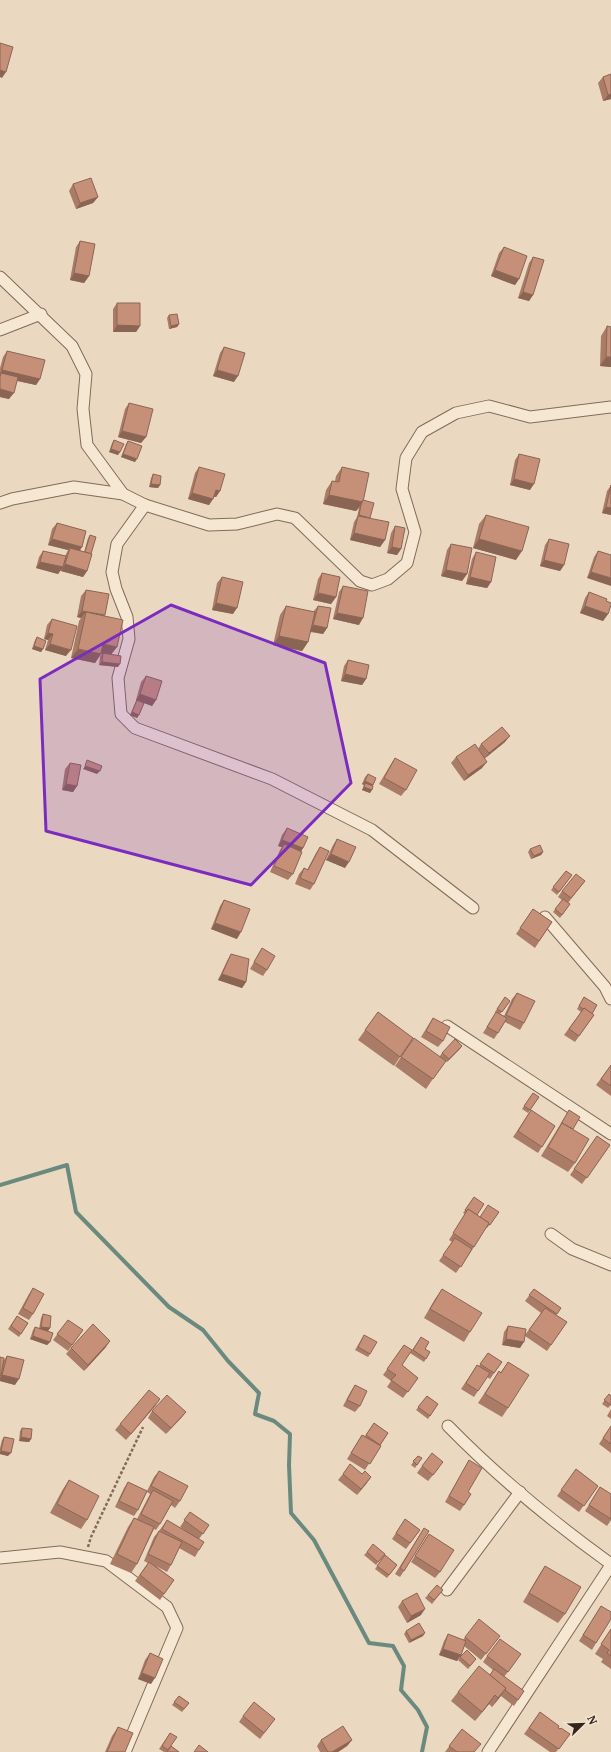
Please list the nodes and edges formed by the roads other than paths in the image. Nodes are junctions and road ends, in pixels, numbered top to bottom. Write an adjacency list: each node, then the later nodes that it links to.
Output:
1 (0, 277): 2 (street)
2 (41, 314): 3 (street); 5 (street)
3 (0, 330)
4 (611, 407): 7 (street)
5 (123, 494): 6 (street); 7 (street)
6 (0, 504)
7 (145, 504): 8 (street)
8 (473, 908)
9 (545, 917): 10 (street)
10 (611, 998)
11 (447, 1026): 12 (street)
12 (611, 1134)
13 (551, 1234): 14 (street)
14 (611, 1265)
15 (448, 1426): 16 (street)
16 (520, 1492): 18 (street); 19 (street)
17 (0, 1558): 20 (street)
18 (611, 1565): 21 (street)
19 (447, 1590)
20 (125, 1752)
21 (488, 1752)

